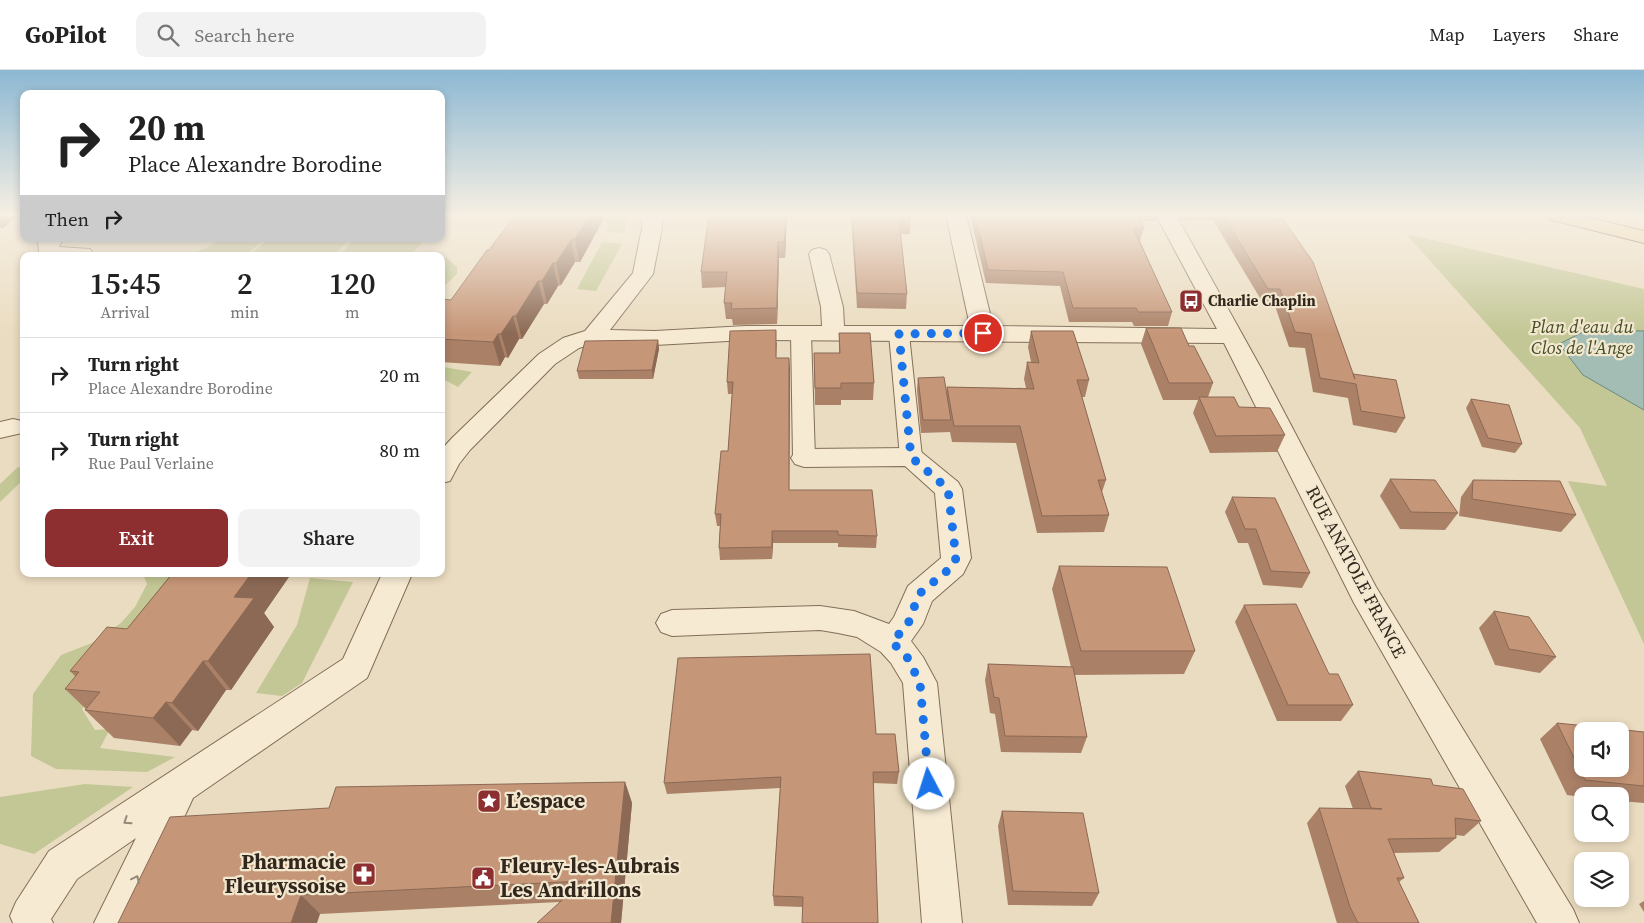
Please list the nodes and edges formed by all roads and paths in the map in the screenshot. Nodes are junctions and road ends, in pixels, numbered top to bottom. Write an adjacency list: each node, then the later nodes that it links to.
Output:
1 (819, 254): 7 (street)
2 (646, 255): 9 (street)
3 (965, 255): 5 (street)
4 (1188, 255): 10 (street, RUE ANATOLE FRANCE)
5 (983, 333): 8 (street); 10 (street)
6 (801, 334): 7 (street); 9 (street); 12 (street)
7 (834, 334): 8 (street)
8 (899, 334): 11 (street)
9 (593, 336): 13 (street)
10 (1232, 336): 21 (street, RUE ANATOLE FRANCE)
11 (911, 457): 12 (street); 16 (street)
12 (804, 458)
13 (445, 465)
14 (396, 577): 17 (street)
15 (672, 623): 16 (street)
16 (892, 642): 20 (street)
17 (182, 784): 18 (street, one-way to 18); 19 (street, one-way to 17)
18 (33, 923)
19 (114, 923)
20 (942, 923)
21 (1559, 923)

